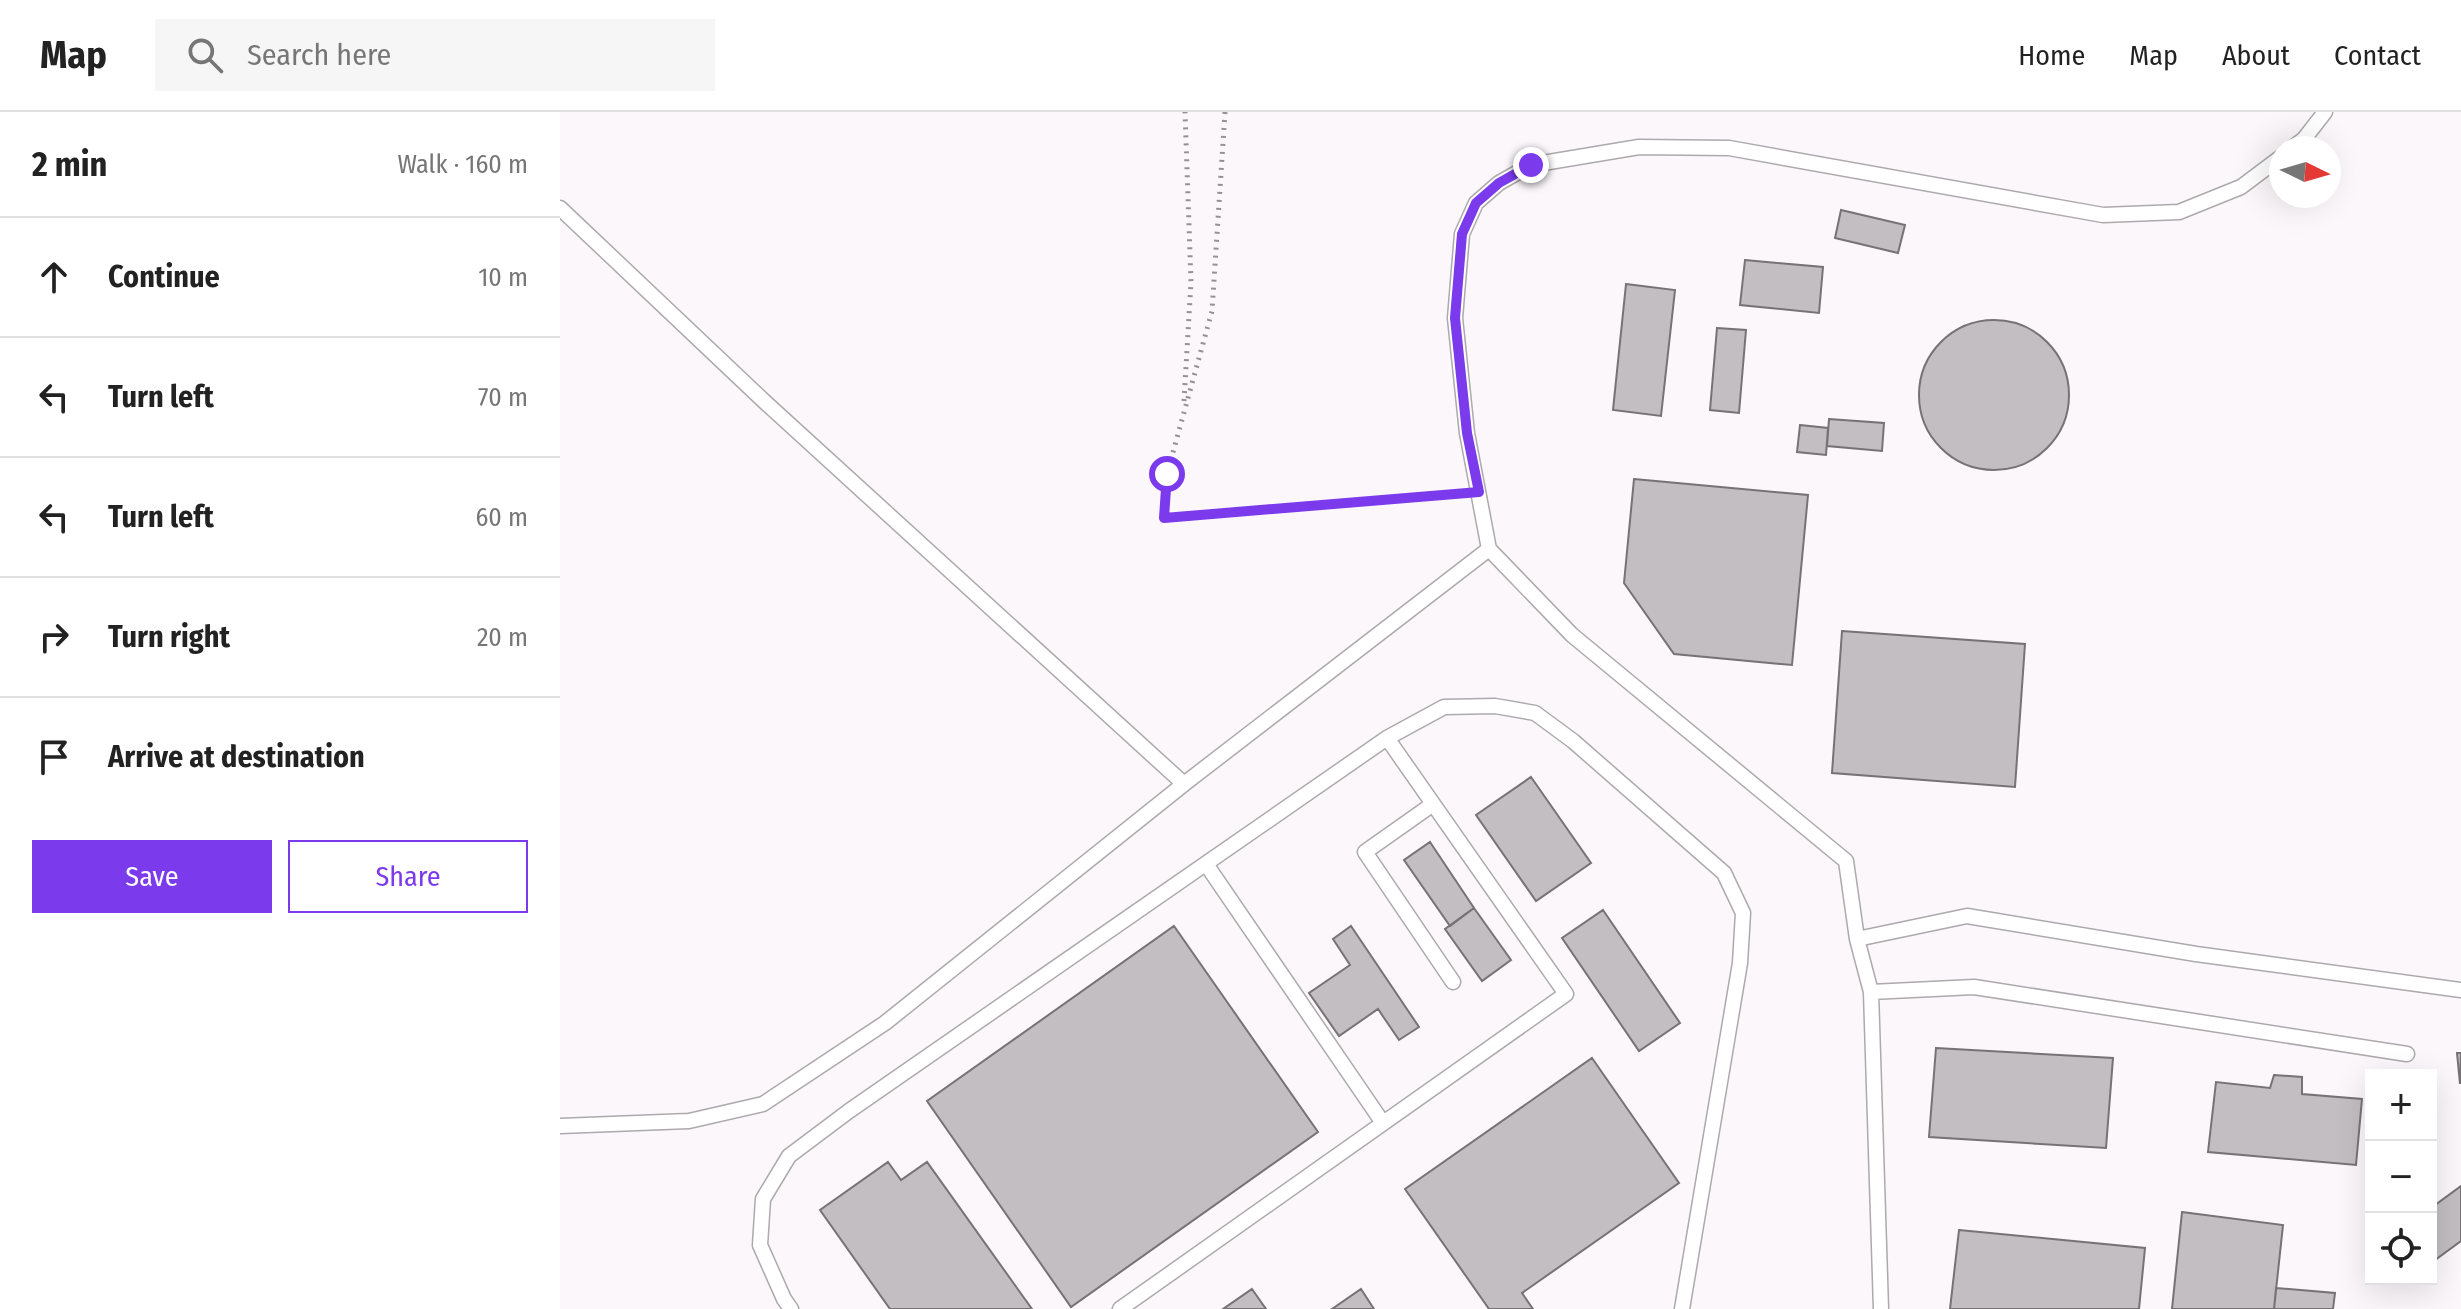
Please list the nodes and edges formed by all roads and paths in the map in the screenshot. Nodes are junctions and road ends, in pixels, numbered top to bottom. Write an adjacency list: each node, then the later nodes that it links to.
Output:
1 (1185, 112): 7 (path)
2 (1225, 112): 7 (path)
3 (2325, 112): 4 (lane)
4 (2306, 136)
5 (2269, 166): 8 (lane)
6 (560, 208): 11 (lane)
7 (1183, 414): 8 (path)
8 (1479, 492): 9 (lane)
9 (1489, 549): 11 (lane); 14 (lane)
10 (1387, 738): 12 (lane); 13 (lane); 23 (lane)
11 (1184, 784): 20 (lane)
12 (1433, 804): 15 (lane); 19 (lane)
13 (1206, 864): 19 (lane); 21 (lane)
14 (1857, 939): 16 (lane); 17 (lane)
15 (1453, 982)
16 (2461, 990)
17 (1871, 992): 18 (lane); 24 (lane)
18 (2407, 1054)
19 (1383, 1123): 22 (lane)
20 (560, 1126)
21 (791, 1309)
22 (1120, 1309)
23 (1682, 1309)
24 (1881, 1309)

